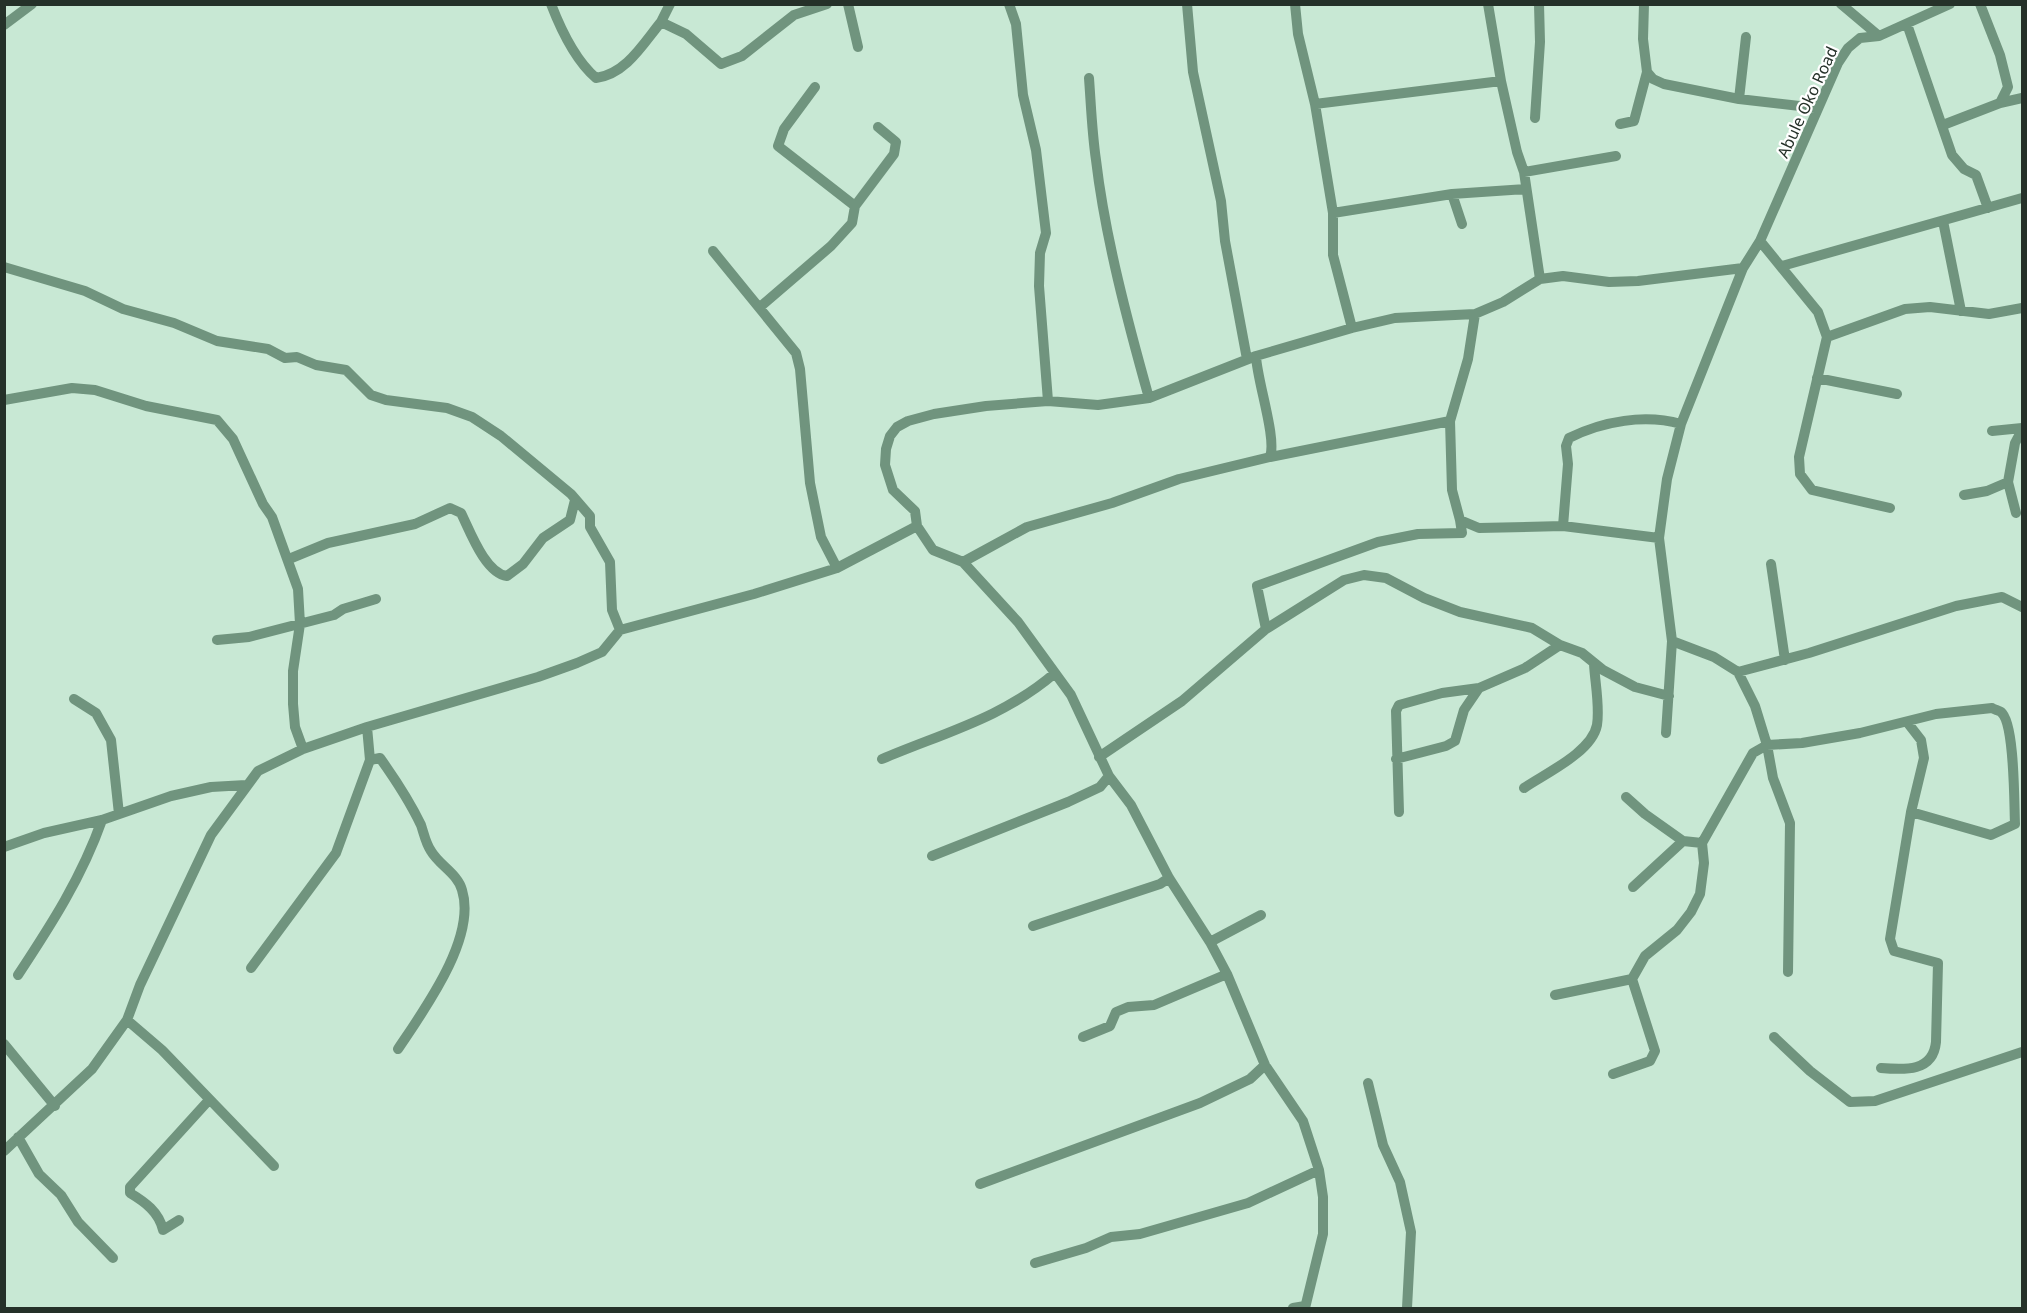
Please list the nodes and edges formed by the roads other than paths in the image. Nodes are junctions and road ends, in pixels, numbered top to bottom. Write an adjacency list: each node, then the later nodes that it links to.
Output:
1 (32, 4): 18 (street)
2 (551, 4): 16 (street)
3 (670, 4): 16 (street)
4 (827, 4): 15 (street)
5 (848, 4): 21 (street)
6 (1009, 4): 62 (street)
7 (1187, 4): 57 (street)
8 (1295, 4): 29 (street)
9 (1488, 4): 24 (street)
10 (1539, 4): 31 (street)
11 (1644, 4): 22 (street)
12 (1841, 4): 19 (street)
13 (1950, 4): 17 (street, Abule Oko Road)
14 (1980, 4): 28 (street)
15 (793, 10): 16 (street)
16 (661, 22)
17 (1907, 24): 19 (street, Abule Oko Road); 33 (street)
18 (4, 25)
19 (1878, 36): 30 (street, Abule Oko Road)
20 (1746, 37): 27 (street)
21 (858, 47)
22 (1647, 72): 27 (street); 32 (street)
23 (1089, 78): 60 (street)
24 (1501, 81): 29 (street); 36 (street)
25 (815, 87): 40 (street)
26 (2022, 98): 28 (street)
27 (1739, 99): 30 (street)
28 (2000, 103): 33 (street)
29 (1315, 104): 42 (street)
30 (1817, 108): 45 (street, Abule Oko Road)
31 (1535, 118)
32 (1620, 124)
33 (1943, 125): 41 (street)
34 (878, 127): 40 (street)
35 (1616, 156): 36 (street)
36 (1524, 171): 37 (street)
37 (1526, 189): 38 (street); 50 (street)
38 (1452, 194): 42 (street); 44 (street)
39 (2022, 198): 41 (street)
40 (855, 206): 51 (street)
41 (1988, 208): 43 (street)
42 (1333, 213): 55 (street)
43 (1943, 220): 48 (street); 53 (street)
44 (1462, 224)
45 (1760, 241): 48 (street); 49 (street, Abule Oko Road)
46 (713, 251): 51 (street)
47 (4, 267): 70 (street)
48 (1782, 267): 56 (street)
49 (1743, 268): 50 (street); 64 (street, Abule Oko Road)
50 (1540, 279): 54 (street)
51 (760, 307): 80 (street)
52 (2022, 308): 53 (street)
53 (1961, 311): 56 (street)
54 (1475, 314): 55 (street); 63 (street)
55 (1352, 328): 57 (street)
56 (1827, 337): 58 (street)
57 (1252, 357): 60 (street); 67 (street)
58 (1817, 378): 59 (street); 71 (street)
59 (1898, 394)
60 (1149, 398): 62 (street)
61 (4, 400): 77 (street)
62 (1048, 401): 74 (street)
63 (1450, 421): 67 (street); 73 (street)
64 (1681, 424): 75 (street); 76 (street, Abule Oko Road)
65 (2022, 429): 66 (street); 68 (street)
66 (1992, 431)
67 (1270, 457): 78 (street)
68 (2008, 482): 69 (street); 72 (street)
69 (1964, 495)
70 (575, 500): 77 (street); 85 (street)
71 (1890, 508)
72 (2016, 513)
73 (1460, 520): 75 (street); 84 (street)
74 (917, 526): 78 (street); 80 (street)
75 (1563, 526): 76 (street)
76 (1659, 538): 87 (street, Abule Oko Road)
77 (289, 560): 83 (street)
78 (963, 562): 92 (street)
79 (1771, 564): 89 (street)
80 (837, 568): 85 (street)
81 (376, 599): 83 (street)
82 (2022, 607): 89 (street)
83 (300, 624): 86 (street); 100 (street)
84 (1266, 629): 88 (street); 101 (street)
85 (620, 630): 97 (street)
86 (217, 640)
87 (1672, 641): 91 (street); 94 (street, Abule Oko Road)
88 (1560, 645): 90 (street); 93 (street)
89 (1785, 660): 91 (street)
90 (1594, 664): 94 (street); 107 (street)
91 (1738, 672): 99 (street)
92 (1055, 674): 101 (street); 102 (street)
93 (1479, 688): 103 (street); 103 (street)
94 (1669, 696): 98 (street, Abule Oko Road)
95 (74, 699): 111 (street)
96 (1907, 722): 99 (street); 110 (street); 110 (street)
97 (367, 726): 100 (street); 104 (street)
98 (1666, 733)
99 (1767, 745): 114 (street); 123 (street)
100 (303, 749): 106 (street)
101 (1099, 757): 105 (street)
102 (882, 759)
103 (1396, 759): 109 (street)
104 (370, 760): 122 (street); 132 (street)
105 (1109, 776): 116 (street); 117 (street)
106 (246, 785): 111 (street); 128 (street)
107 (1524, 788)
108 (1626, 797): 113 (street)
109 (1399, 812)
110 (1911, 812): 135 (street)
111 (119, 814): 112 (street)
112 (102, 819): 115 (street); 125 (street)
113 (1683, 841): 114 (street); 118 (street)
114 (1702, 843): 126 (street)
115 (4, 847)
116 (932, 856)
117 (1169, 878): 120 (street); 121 (street)
118 (1633, 887)
119 (1261, 915): 121 (street)
120 (1033, 926)
121 (1210, 942): 124 (street)
122 (251, 968)
123 (1788, 972)
124 (1227, 974): 129 (street); 134 (street)
125 (18, 975)
126 (1632, 979): 127 (street); 136 (street)
127 (1555, 996)
128 (127, 1020): 138 (street); 139 (street)
129 (1083, 1037)
130 (1774, 1037): 133 (street)
131 (4, 1044): 139 (street)
132 (398, 1048)
133 (2022, 1052)
134 (1264, 1065): 143 (street); 144 (street)
135 (1881, 1068)
136 (1613, 1074)
137 (1368, 1083): 150 (street)
138 (209, 1100): 142 (street); 145 (street)
139 (55, 1106): 140 (street)
140 (18, 1137): 141 (street); 146 (street)
141 (4, 1151)
142 (274, 1166)
143 (1319, 1170): 147 (street); 148 (street)
144 (980, 1184)
145 (179, 1220)
146 (113, 1258)
147 (1035, 1263)
148 (1305, 1307): 149 (street)
149 (1293, 1308)
150 (1407, 1308)

